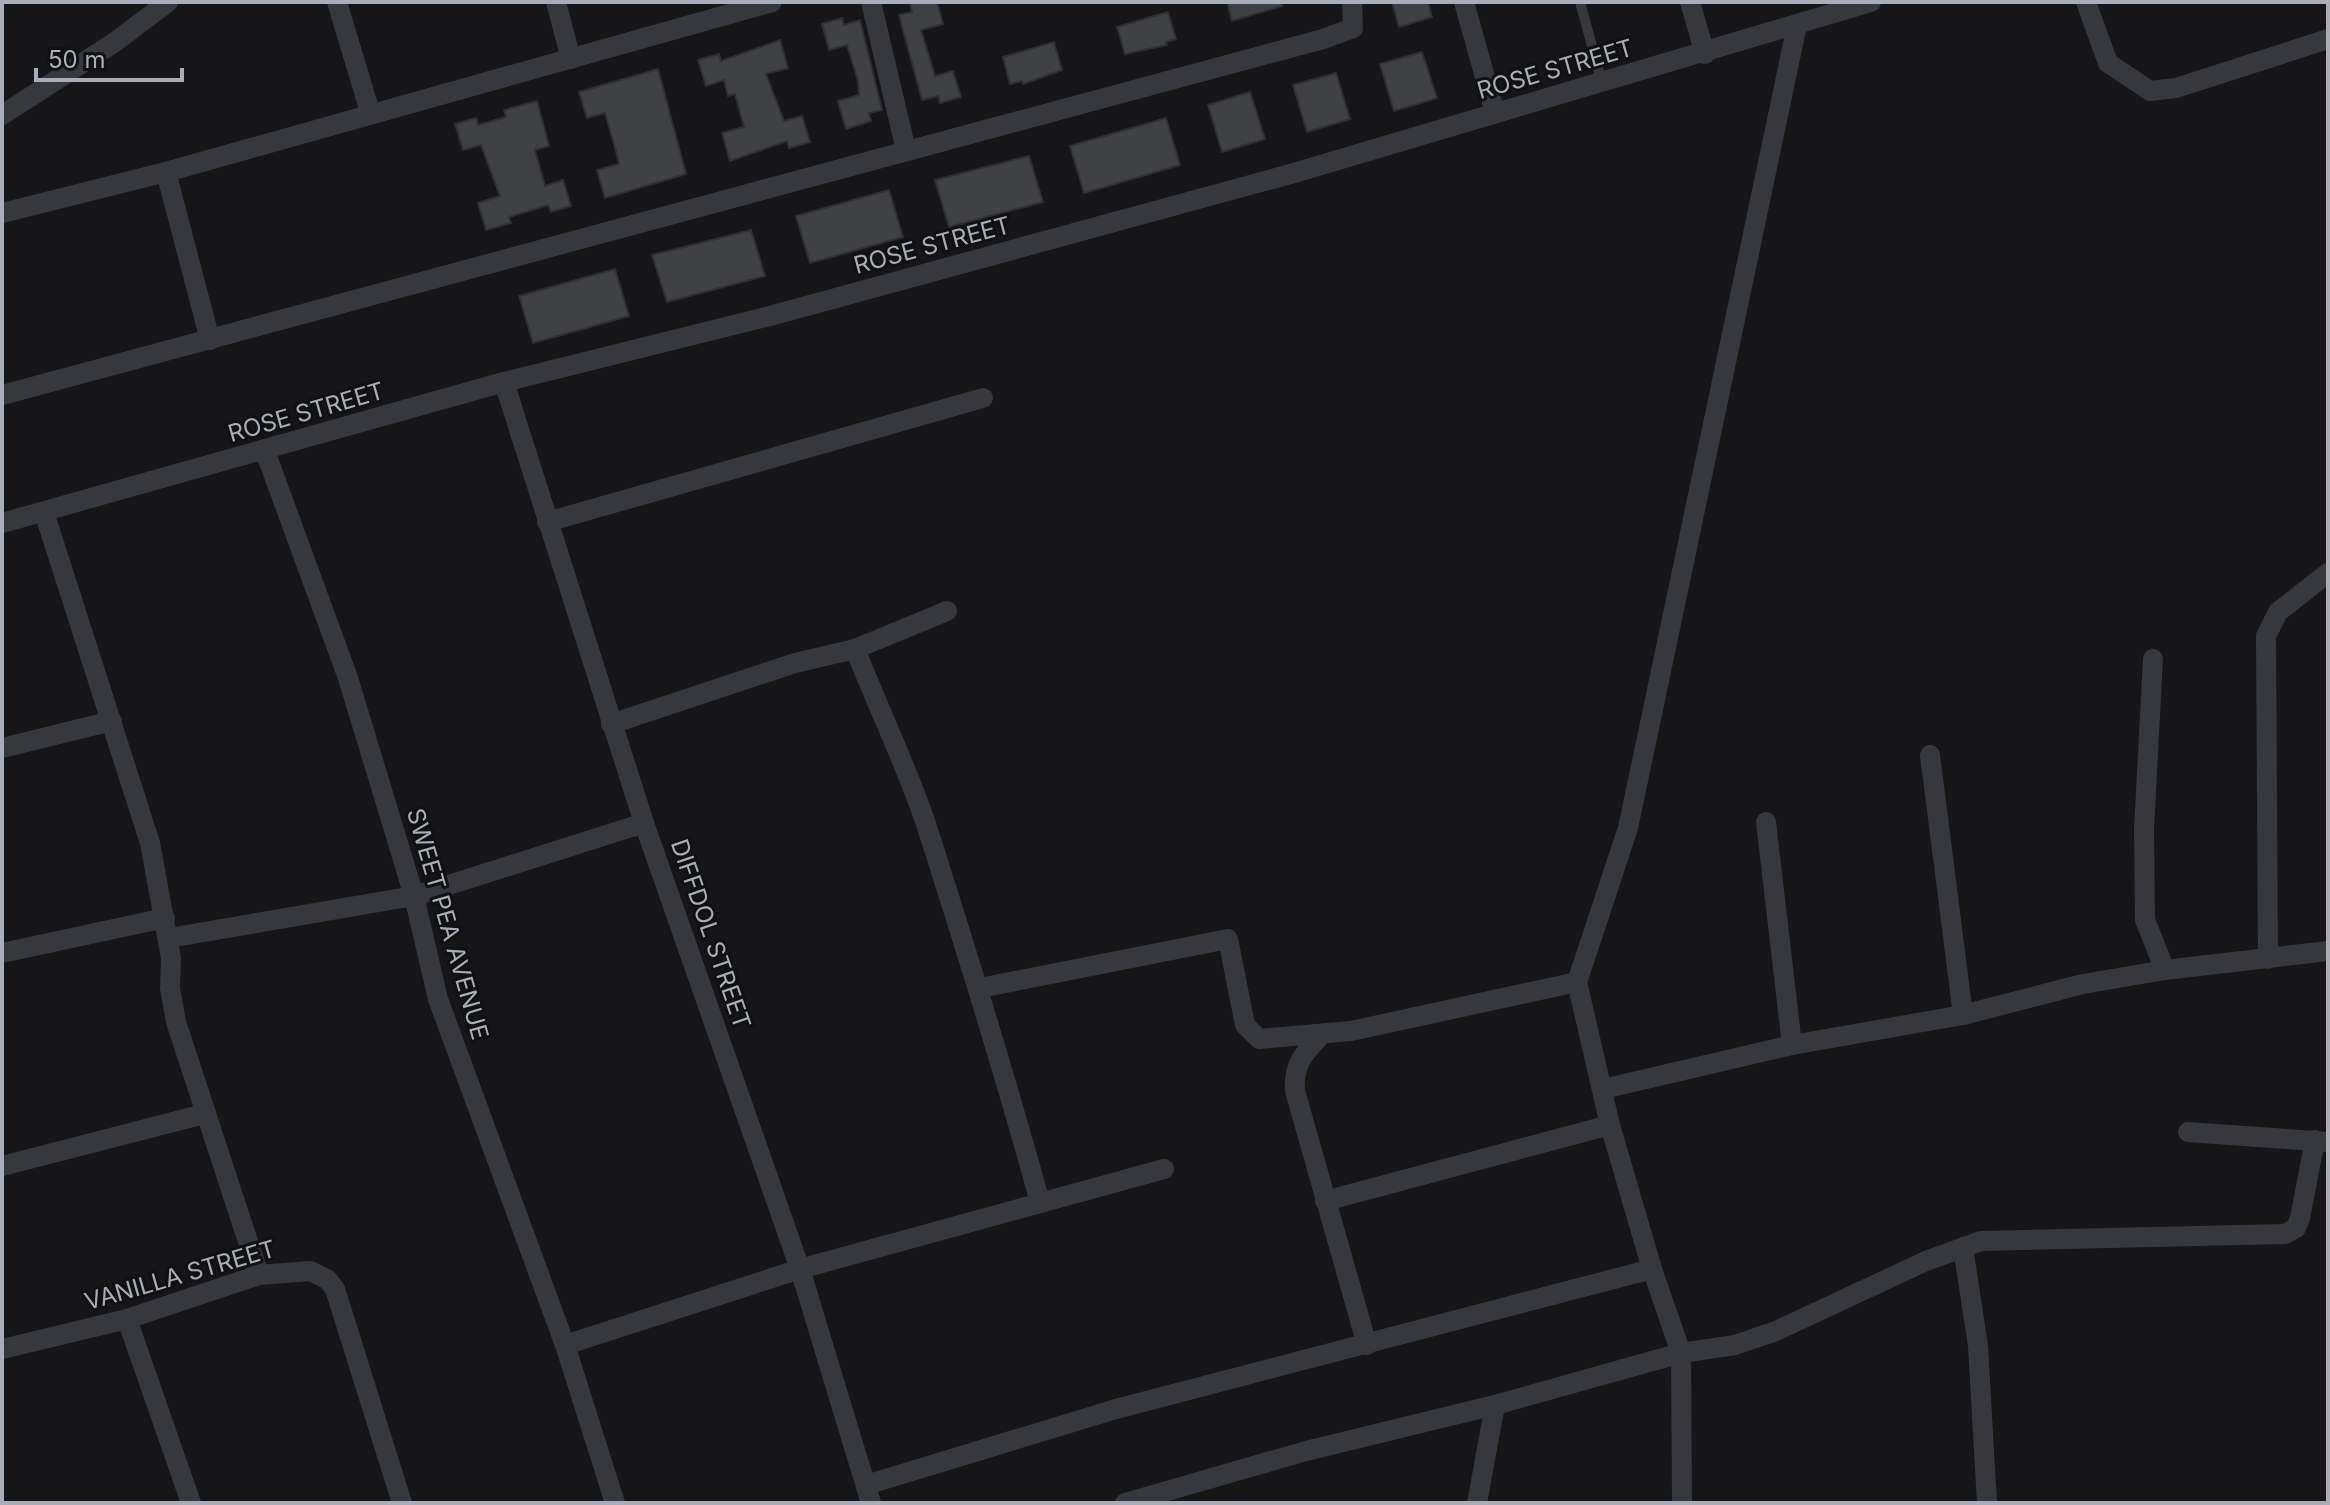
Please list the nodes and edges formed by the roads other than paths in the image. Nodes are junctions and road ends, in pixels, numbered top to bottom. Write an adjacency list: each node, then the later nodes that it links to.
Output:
1 (168, 2): 19 (street)
2 (337, 2): 17 (street)
3 (556, 2): 15 (street)
4 (772, 2): 15 (street)
5 (871, 2): 20 (street)
6 (1352, 2): 20 (street)
7 (1464, 2): 18 (street)
8 (1580, 2): 16 (lane)
9 (1690, 2): 14 (street)
10 (1871, 2): 12 (street, ROSE STREET)
11 (2086, 2): 13 (street)
12 (1797, 25): 14 (street, ROSE STREET); 47 (street)
13 (2328, 39)
14 (1705, 54): 16 (street, ROSE STREET)
15 (571, 59): 17 (street)
16 (1602, 83): 18 (street, ROSE STREET)
17 (370, 112): 21 (street)
18 (1495, 113): 24 (street, ROSE STREET)
19 (2, 115)
20 (906, 150): 23 (street)
21 (166, 172): 22 (street); 23 (street)
22 (2, 213)
23 (210, 340): 25 (street)
24 (504, 382): 27 (street, ROSE STREET); 29 (street, DIFFDOL STREET)
25 (2, 395)
26 (983, 398): 29 (street)
27 (265, 451): 28 (street, ROSE STREET); 41 (street, SWEET PEA AVENUE)
28 (44, 512): 30 (street, ROSE STREET); 35 (street)
29 (547, 522): 36 (street, DIFFDOL STREET)
30 (2, 523)
31 (2328, 573): 45 (street)
32 (947, 611): 33 (street)
33 (855, 649): 36 (street); 48 (street)
34 (2153, 659): 46 (street)
35 (112, 721): 37 (street); 42 (street)
36 (611, 724): 40 (street, DIFFDOL STREET)
37 (2, 748)
38 (1930, 755): 49 (street)
39 (1766, 822): 51 (street)
40 (644, 823): 41 (street); 62 (street, DIFFDOL STREET)
41 (414, 896): 42 (street); 66 (street, SWEET PEA AVENUE)
42 (167, 928): 44 (street); 53 (street)
43 (2328, 951): 45 (street)
44 (2, 953)
45 (2268, 959): 46 (street)
46 (2165, 970): 49 (street)
47 (1577, 982): 50 (street); 52 (street)
48 (980, 988): 50 (street); 60 (street)
49 (1963, 1015): 51 (street)
50 (1321, 1035): 59 (street)
51 (1792, 1045): 52 (street)
52 (1603, 1089): 54 (street)
53 (204, 1114): 57 (street); 64 (street)
54 (1610, 1125): 59 (street); 63 (street)
55 (2188, 1132): 56 (street)
56 (2321, 1141): 61 (street)
57 (2, 1166)
58 (1164, 1169): 60 (street)
59 (1325, 1201): 67 (street)
60 (1040, 1202): 62 (street)
61 (1963, 1247): 69 (street); 78 (street)
62 (800, 1269): 66 (street); 71 (street, DIFFDOL STREET)
63 (1652, 1269): 67 (street); 69 (street)
64 (259, 1275): 65 (street, VANILLA STREET); 73 (street, VANILLA STREET)
65 (127, 1319): 68 (street, VANILLA STREET); 72 (street)
66 (565, 1345): 74 (street, SWEET PEA AVENUE)
67 (1367, 1345): 71 (street)
68 (2, 1349)
69 (1681, 1353): 70 (street); 77 (street)
70 (1495, 1405): 75 (street); 76 (street)
71 (868, 1494)
72 (191, 1503)
73 (402, 1503)
74 (615, 1503)
75 (1125, 1503)
76 (1477, 1503)
77 (1682, 1503)
78 (1987, 1503)

